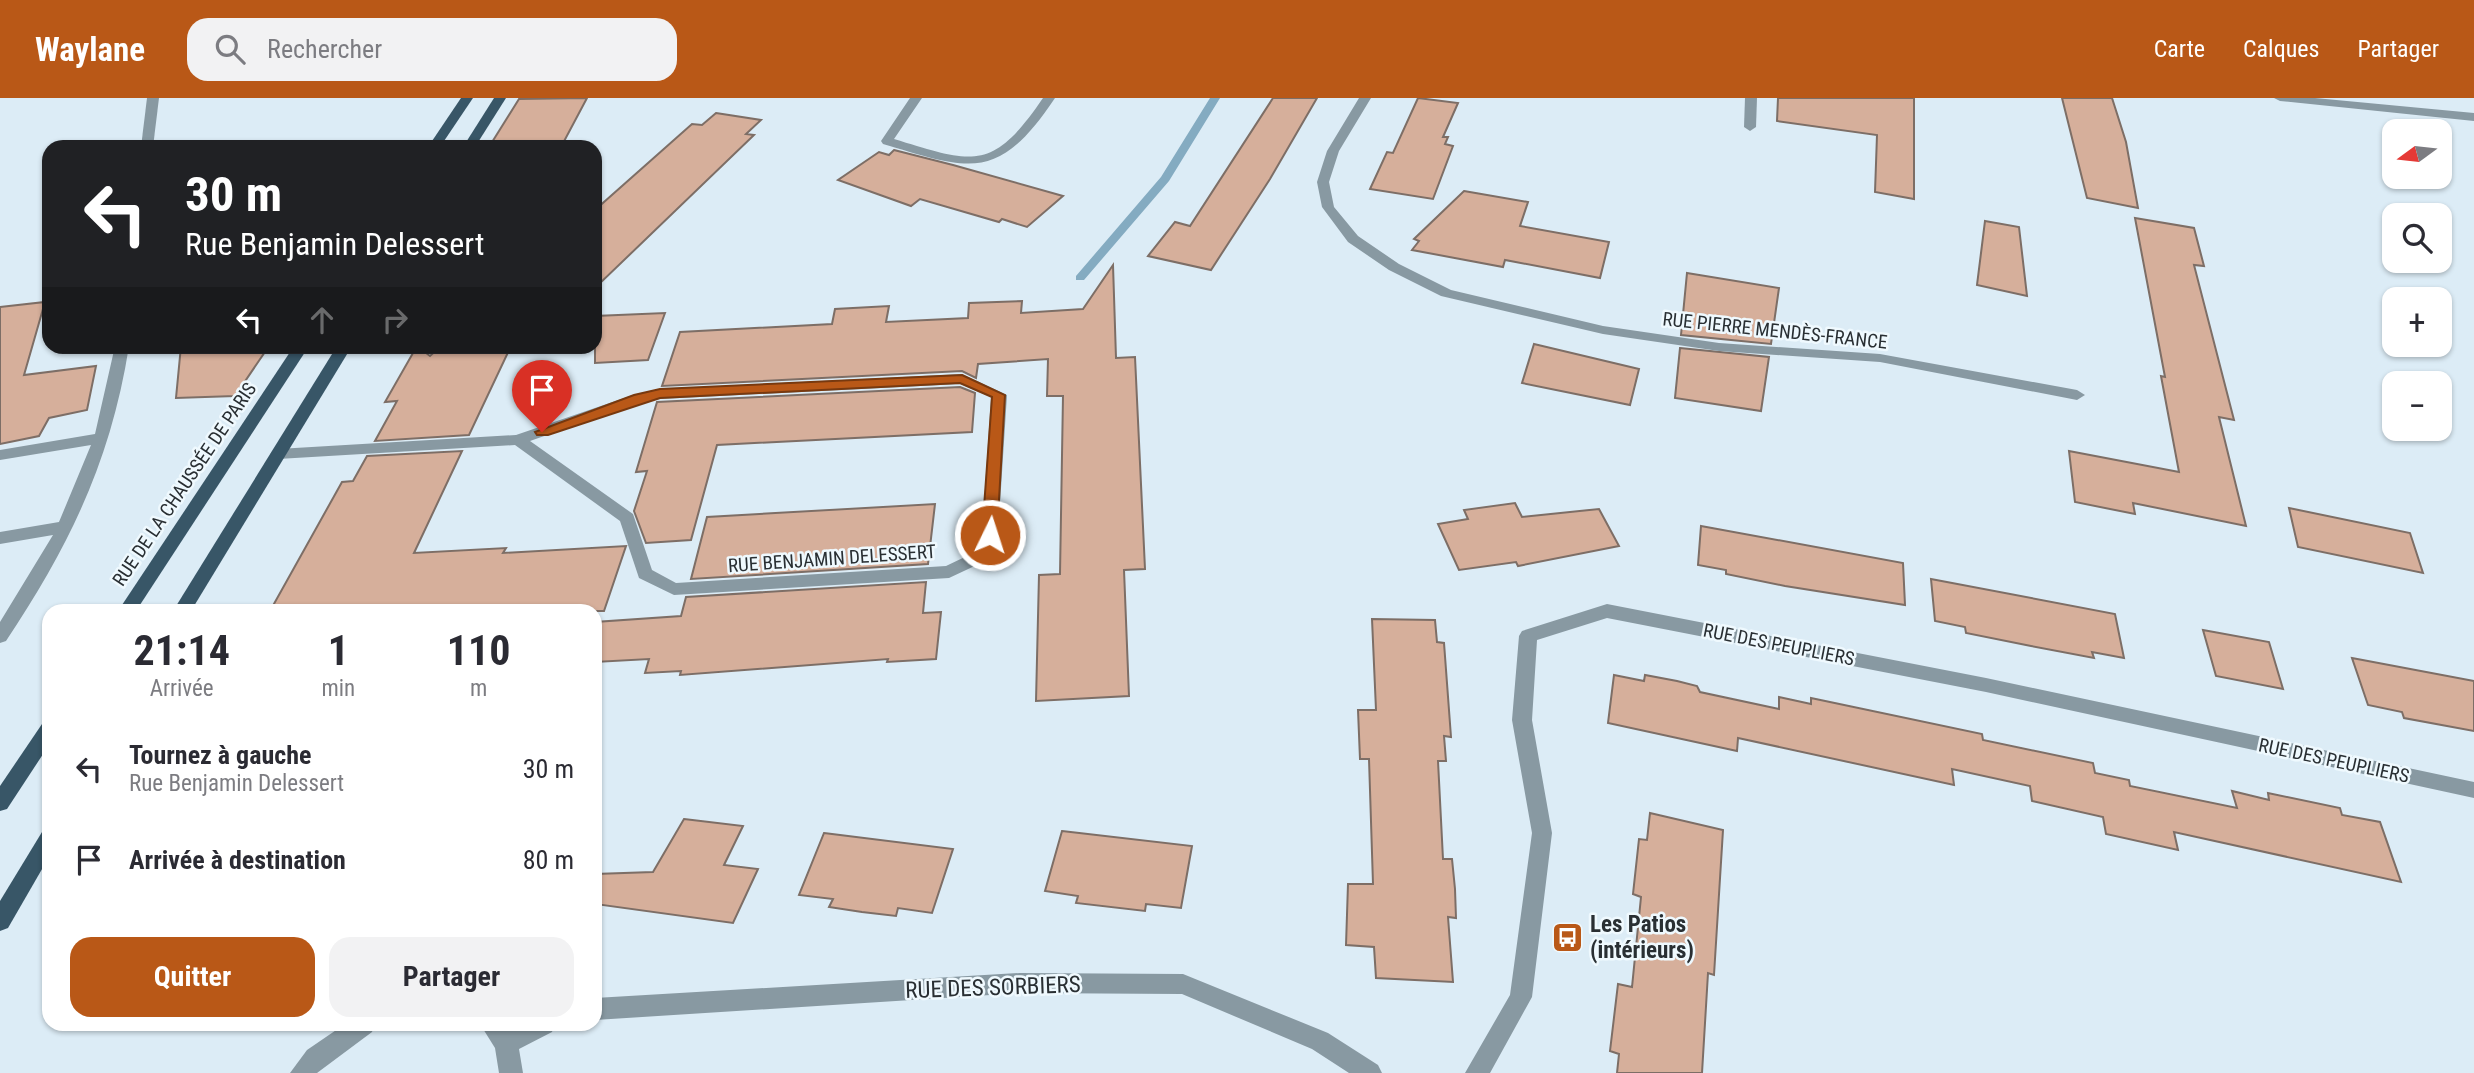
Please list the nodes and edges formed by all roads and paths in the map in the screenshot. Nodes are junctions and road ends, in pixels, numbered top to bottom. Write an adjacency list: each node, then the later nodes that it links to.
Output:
1 (153, 98): 11 (street)
2 (467, 98): 12 (main road)
3 (500, 98): 13 (main road)
4 (916, 98): 5 (street)
5 (1049, 98)
6 (1365, 98): 17 (street, RUE PIERRE MENDÈS-FRANCE)
7 (1751, 98): 10 (street)
8 (2280, 98): 9 (street)
9 (2474, 117)
10 (1749, 127)
11 (148, 140)
12 (439, 140)
13 (473, 140)
14 (121, 354): 18 (street)
15 (297, 354): 24 (main road, RUE DE LA CHAUSSÉE DE PARIS)
16 (340, 354): 20 (main road)
17 (2077, 395)
18 (103, 438): 21 (street); 22 (street)
19 (519, 440): 19 (street, RUE BENJAMIN DELESSERT); 20 (street, RUE BENJAMIN DELESSERT)
20 (278, 454): 25 (main road)
21 (0, 455)
22 (64, 527): 23 (street); 26 (street)
23 (0, 538)
24 (132, 604)
25 (187, 604)
26 (0, 636)
27 (42, 740): 29 (main road)
28 (2474, 790): 40 (street, RUE DES PEUPLIERS)
29 (0, 803)
30 (42, 850): 31 (main road)
31 (0, 921)
32 (602, 1009): 39 (street, RUE DES SORBIERS)
33 (354, 1031): 37 (street)
34 (496, 1031): 36 (street)
35 (531, 1031): 36 (street)
36 (506, 1044): 38 (street)
37 (302, 1073)
38 (511, 1073)
39 (1370, 1073)
40 (1477, 1073)

